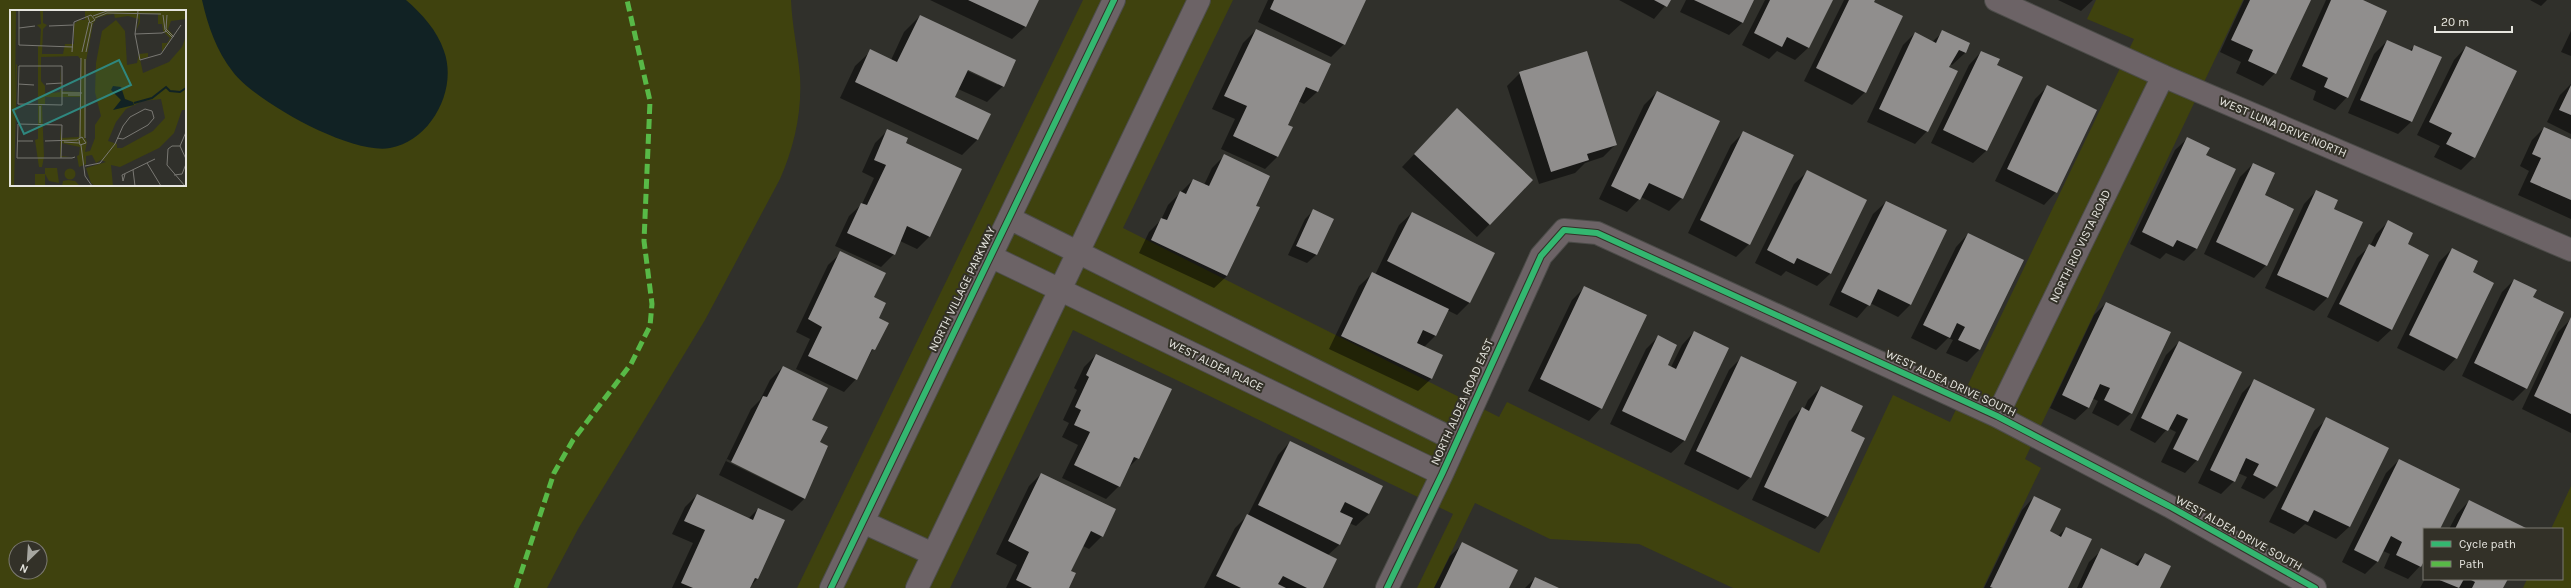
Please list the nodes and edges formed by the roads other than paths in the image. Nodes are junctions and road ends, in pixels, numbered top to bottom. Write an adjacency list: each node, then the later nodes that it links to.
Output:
1 (1114, 0): 5 (street, NORTH VILLAGE PARKWAY)
2 (1199, 0): 8 (street)
3 (1996, 0): 4 (street, WEST LUNA DRIVE NORTH)
4 (2163, 76): 7 (street, WEST LUNA DRIVE NORTH); 11 (street, NORTH RIO VISTA ROAD)
5 (1009, 218): 8 (street); 9 (street, NORTH VILLAGE PARKWAY)
6 (1564, 230): 11 (street, WEST ALDEA DRIVE SOUTH); 12 (street, NORTH ALDEA ROAD EAST)
7 (2571, 250)
8 (1078, 253): 10 (street); 12 (street)
9 (990, 256): 10 (street, WEST ALDEA PLACE); 14 (street, NORTH VILLAGE PARKWAY)
10 (1059, 290): 13 (street, WEST ALDEA PLACE); 15 (street)
11 (1997, 416): 19 (street, WEST ALDEA DRIVE SOUTH)
12 (1457, 441): 13 (street, NORTH ALDEA ROAD EAST)
13 (1442, 474): 18 (street, NORTH ALDEA ROAD EAST)
14 (863, 522): 15 (street); 16 (street, NORTH VILLAGE PARKWAY)
15 (933, 554): 17 (street)
16 (831, 588)
17 (917, 588)
18 (1387, 588)
19 (2315, 588)

